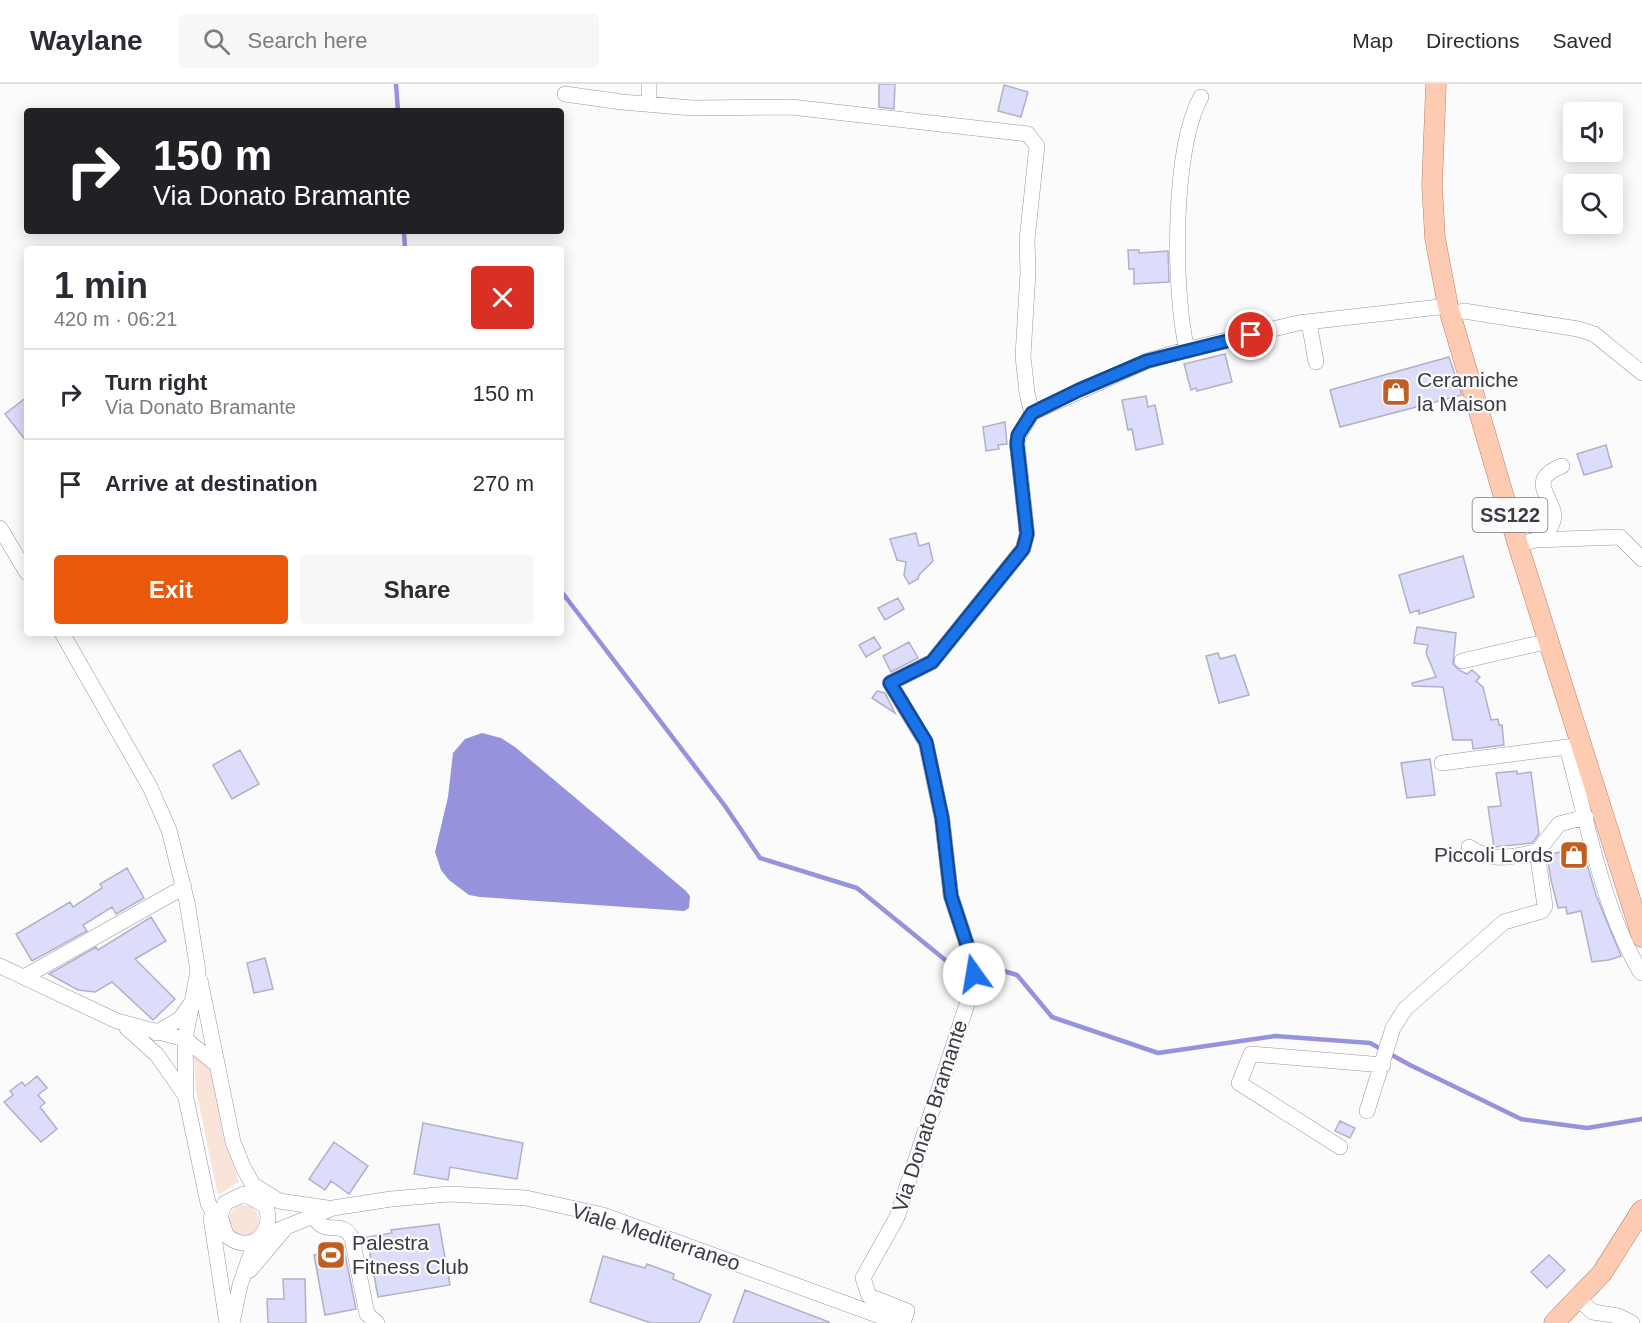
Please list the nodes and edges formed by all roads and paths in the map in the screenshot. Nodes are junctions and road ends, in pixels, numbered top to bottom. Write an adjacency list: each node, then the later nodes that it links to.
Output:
1 (649, 84): 5 (street)
2 (1436, 84): 6 (main road, SS122)
3 (565, 94): 5 (street)
4 (1201, 97): 8 (street)
5 (649, 104): 11 (street)
6 (1449, 310): 7 (street); 10 (street); 14 (main road, SS122)
7 (1309, 322): 8 (street); 9 (street)
8 (1187, 350): 11 (street)
9 (1316, 362)
10 (1642, 373)
11 (1032, 413): 56 (street, Via Donato Bramante)
12 (1562, 466): 14 (street)
13 (0, 528): 16 (street)
14 (1526, 542): 15 (street); 18 (main road, SS122)
15 (1642, 559)
16 (24, 568)
17 (64, 636): 25 (street)
18 (1549, 642): 19 (street); 20 (main road, SS122)
19 (1461, 661)
20 (1574, 746): 21 (street); 22 (street); 26 (main road, SS122)
21 (1442, 763)
22 (1586, 818): 24 (street); 29 (street)
23 (1469, 847): 24 (street)
24 (1537, 852): 36 (street)
25 (184, 887): 28 (street); 30 (street)
26 (1642, 937)
27 (0, 966): 30 (street)
28 (198, 971): 31 (street); 35 (street)
29 (1641, 973)
30 (24, 977): 32 (street)
31 (192, 1003): 33 (street); 34 (street)
32 (117, 1021): 33 (street); 37 (street)
33 (156, 1033): 34 (street)
34 (185, 1039): 35 (street); 37 (street)
35 (216, 1064): 40 (street)
36 (1383, 1065): 38 (street); 39 (street)
37 (186, 1098): 41 (street)
38 (1367, 1111)
39 (1340, 1147)
40 (257, 1194): 42 (street, Viale Mediterraneo); 45 (street); 47 (street)
41 (208, 1203): 45 (street); 48 (street)
42 (333, 1208): 44 (street, Viale Mediterraneo); 52 (street, Viale Mediterraneo)
43 (1642, 1210): 50 (main road)
44 (313, 1215): 46 (street, Viale Mediterraneo); 54 (street)
45 (221, 1227): 47 (street); 48 (street)
46 (287, 1227): 47 (street, Viale Mediterraneo); 49 (street)
47 (258, 1239): 49 (street)
48 (218, 1265): 51 (street)
49 (240, 1285): 51 (street)
50 (1578, 1299): 57 (main road); 58 (street)
51 (230, 1317): 53 (street)
52 (864, 1317): 55 (street, Viale Mediterraneo)
53 (212, 1323)
54 (377, 1323)
55 (899, 1323)
56 (903, 1323)
57 (1554, 1323)
58 (1632, 1323)

